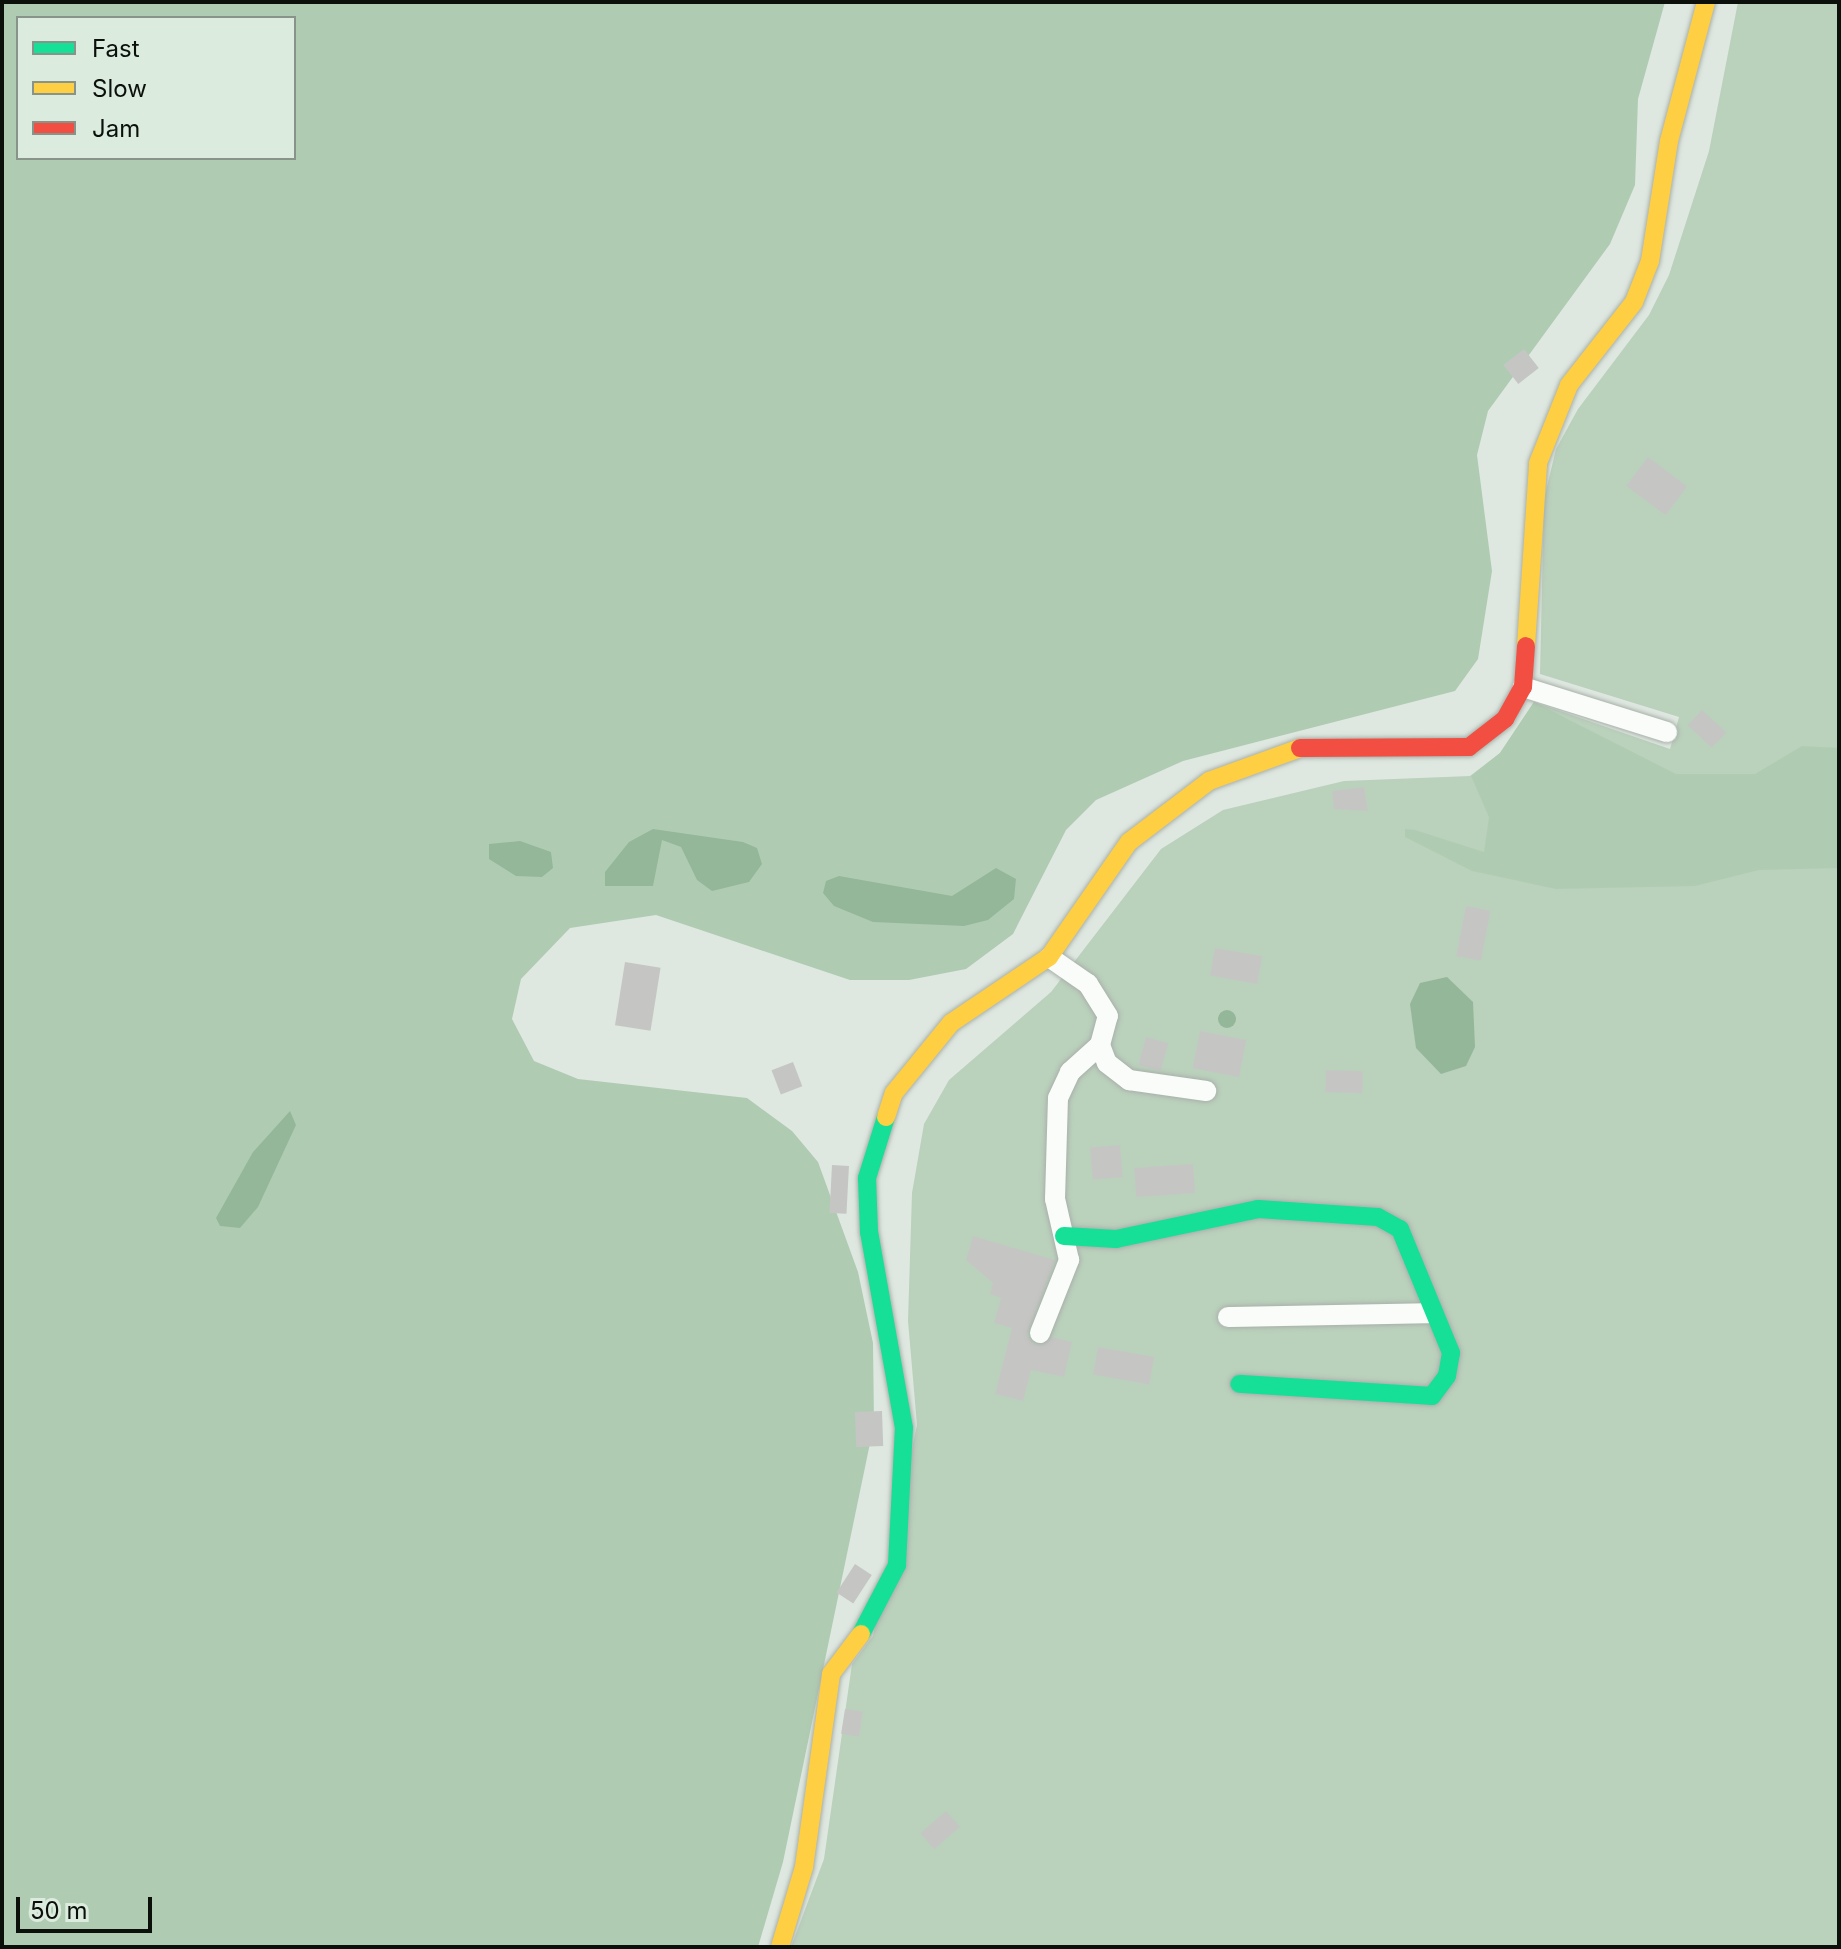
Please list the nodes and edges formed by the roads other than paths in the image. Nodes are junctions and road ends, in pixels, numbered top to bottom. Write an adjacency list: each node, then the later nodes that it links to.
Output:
1 (1706, 2): 2 (street)
2 (1523, 687): 3 (street); 4 (street)
3 (1667, 732)
4 (1049, 957): 5 (street); 12 (street)
5 (1100, 1045): 6 (street); 7 (street)
6 (1206, 1091)
7 (1064, 1236): 8 (street); 10 (street)
8 (1429, 1313): 9 (street); 11 (street)
9 (1228, 1317)
10 (1040, 1333)
11 (1239, 1384)
12 (780, 1947)

